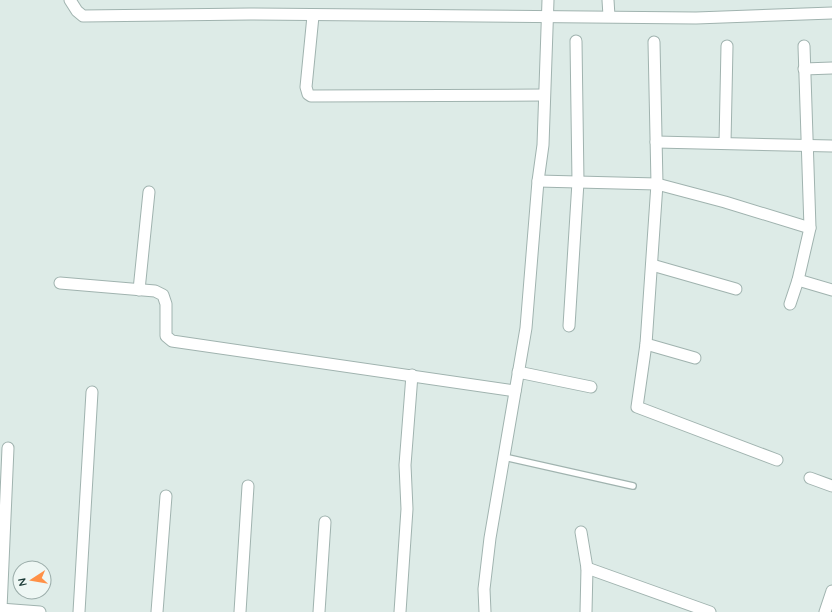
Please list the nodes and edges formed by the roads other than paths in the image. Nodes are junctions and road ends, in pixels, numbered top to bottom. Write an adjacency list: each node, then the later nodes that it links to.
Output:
1 (70, 0): 5 (street)
2 (548, 0): 6 (street)
3 (610, 6): 4 (street); 6 (street)
4 (832, 13)
5 (313, 16): 6 (street); 13 (street)
6 (548, 16): 13 (street)
7 (576, 41): 19 (street)
8 (654, 42): 14 (street)
9 (727, 46): 15 (street)
10 (804, 46): 11 (street)
11 (804, 68): 12 (street); 16 (street)
12 (832, 68)
13 (544, 95): 18 (street)
14 (656, 142): 15 (street); 20 (street)
15 (726, 143): 16 (street)
16 (808, 145): 17 (street); 22 (street)
17 (832, 146)
18 (538, 181): 19 (street); 33 (street)
19 (578, 182): 20 (street); 30 (street)
20 (657, 184): 22 (street); 23 (street)
21 (149, 192): 27 (street)
22 (810, 228): 24 (street)
23 (652, 266): 26 (street); 31 (street)
24 (798, 280): 28 (street); 29 (street)
25 (60, 283): 27 (street)
26 (736, 289)
27 (139, 290): 34 (street)
28 (832, 290)
29 (790, 304)
30 (569, 326)
31 (646, 344): 32 (street); 40 (street)
32 (695, 358)
33 (518, 372): 35 (street); 36 (street)
34 (412, 375): 36 (street); 56 (street)
35 (591, 387)
36 (515, 391): 39 (street)
37 (92, 392): 52 (street)
38 (8, 448): 50 (street)
39 (504, 457): 43 (lane); 57 (street)
40 (777, 460)
41 (810, 478): 44 (street)
42 (248, 486): 54 (street)
43 (633, 486)
44 (832, 486)
45 (166, 496): 53 (street)
46 (325, 522): 55 (street)
47 (581, 532): 48 (street)
48 (587, 568): 58 (street); 59 (street)
49 (832, 591): 60 (street)
50 (0, 609): 51 (street)
51 (40, 612)
52 (79, 612)
53 (157, 612)
54 (240, 612)
55 (319, 612)
56 (400, 612)
57 (484, 612)
58 (586, 612)
59 (710, 612)
60 (825, 612)

